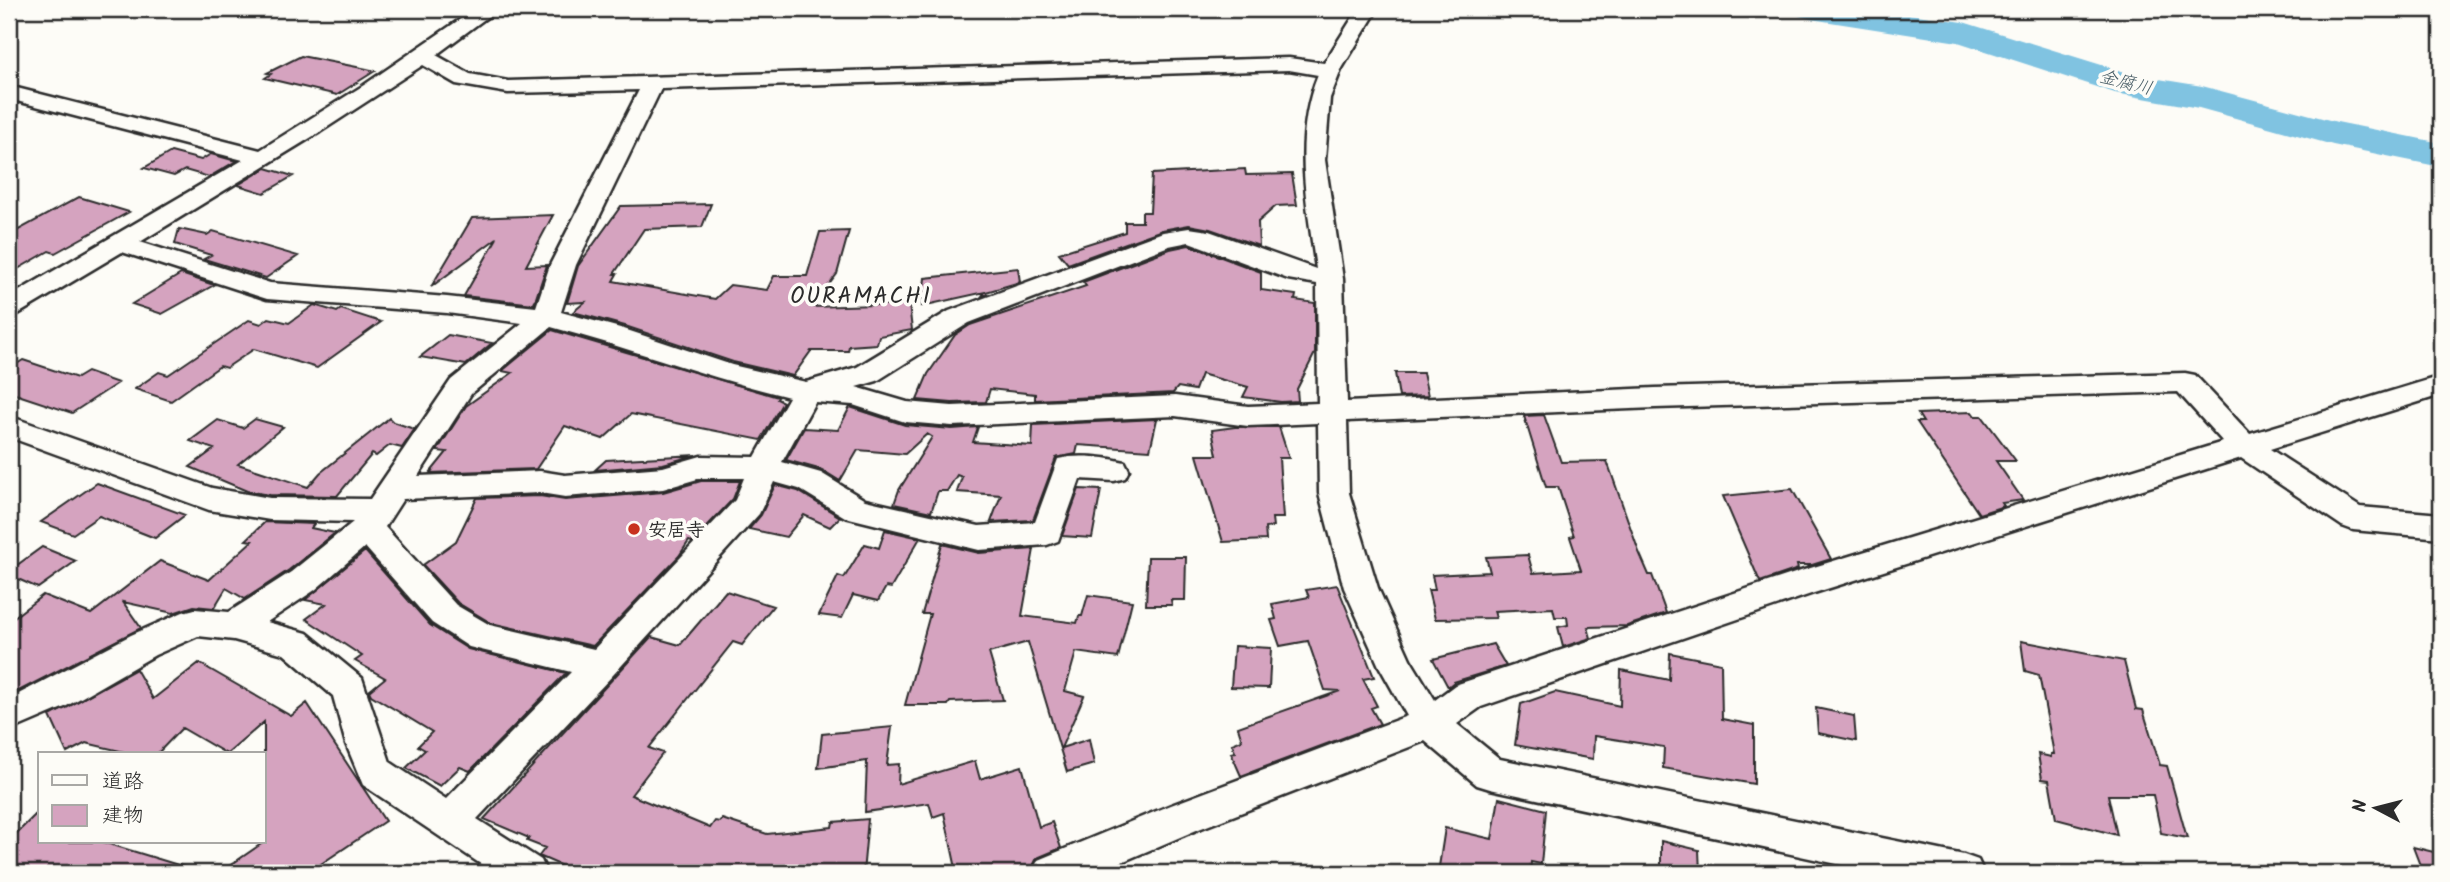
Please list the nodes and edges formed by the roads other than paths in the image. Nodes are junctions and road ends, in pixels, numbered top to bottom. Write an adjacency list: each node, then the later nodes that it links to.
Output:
1 (488, 9): 3 (street)
2 (1367, 10): 4 (street)
3 (422, 56): 5 (street); 7 (street)
4 (1330, 70): 5 (street); 9 (street)
5 (653, 83): 11 (street)
6 (9, 92): 7 (street)
7 (263, 158): 8 (street)
8 (118, 243): 10 (street); 11 (street)
9 (1330, 279): 13 (street); 14 (street)
10 (9, 308)
11 (546, 317): 13 (street); 19 (street)
12 (2441, 384): 16 (street)
13 (806, 392): 14 (street); 17 (street)
14 (1333, 412): 16 (street); 24 (street)
15 (9, 426): 19 (street)
16 (2243, 445): 20 (street); 24 (street)
17 (764, 468): 18 (street); 19 (street); 22 (street)
18 (1114, 470)
19 (380, 509): 21 (street); 22 (street)
20 (2441, 526)
21 (234, 626): 23 (street); 25 (street)
22 (601, 666): 25 (street)
23 (9, 716)
24 (1430, 723): 27 (street); 28 (street)
25 (449, 822): 26 (street)
26 (527, 873)
27 (1052, 873)
28 (1964, 873)

